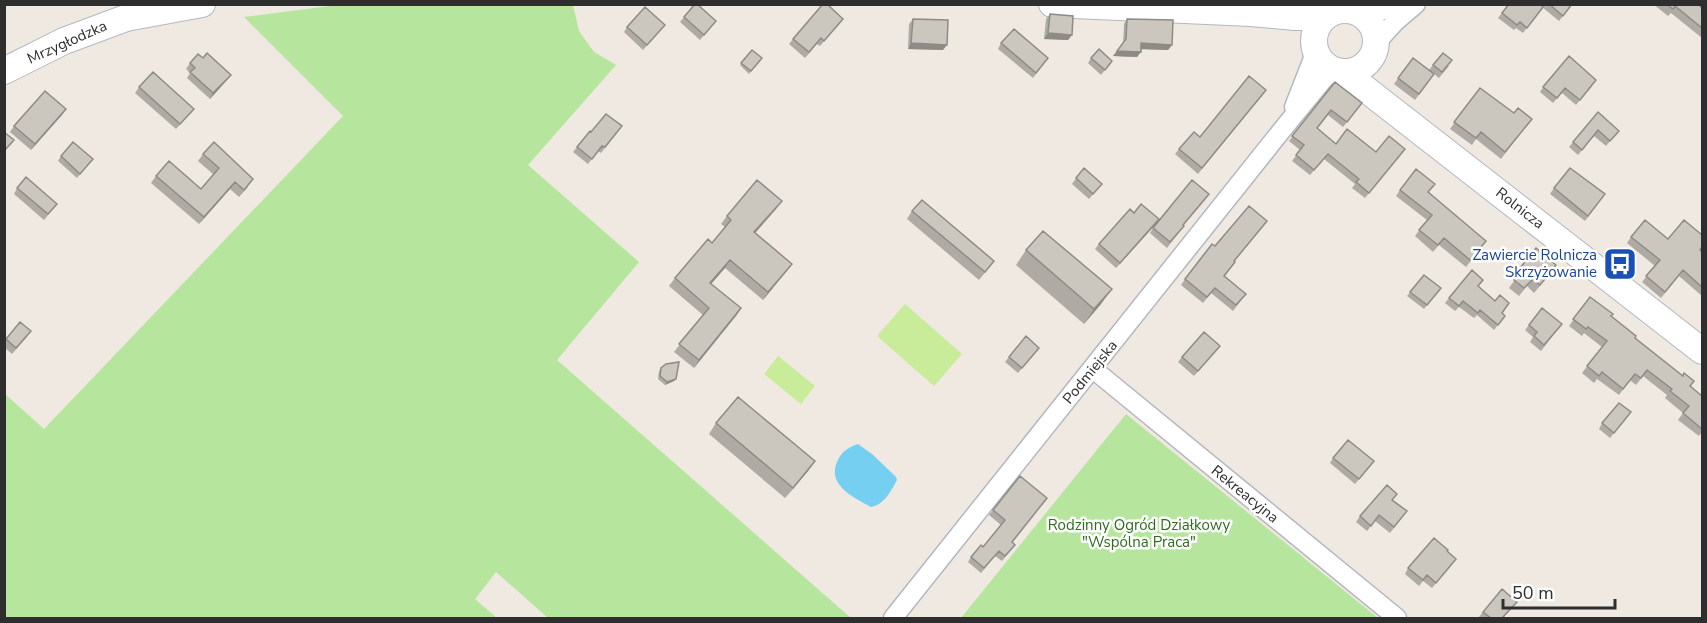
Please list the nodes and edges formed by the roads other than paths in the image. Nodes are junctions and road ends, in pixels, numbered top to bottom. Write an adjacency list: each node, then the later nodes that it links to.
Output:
1 (202, 4): 10 (street, Mrzygłodzka)
2 (1052, 4): 5 (street)
3 (1408, 4): 6 (street)
4 (1416, 4): 9 (street)
5 (1260, 15): 7 (street); 8 (street)
6 (1363, 15): 7 (street); 9 (street)
7 (1325, 17): 8 (street)
8 (1314, 46): 9 (street); 11 (street, Podmiejska)
9 (1356, 62): 11 (street, Podmiejska); 12 (street, Rolnicza)
10 (4, 71)
11 (1286, 125): 13 (street, Podmiejska)
12 (1702, 351)
13 (1093, 369): 14 (street, Podmiejska); 15 (street, Rekreacyjna)
14 (893, 618)
15 (1397, 618)

